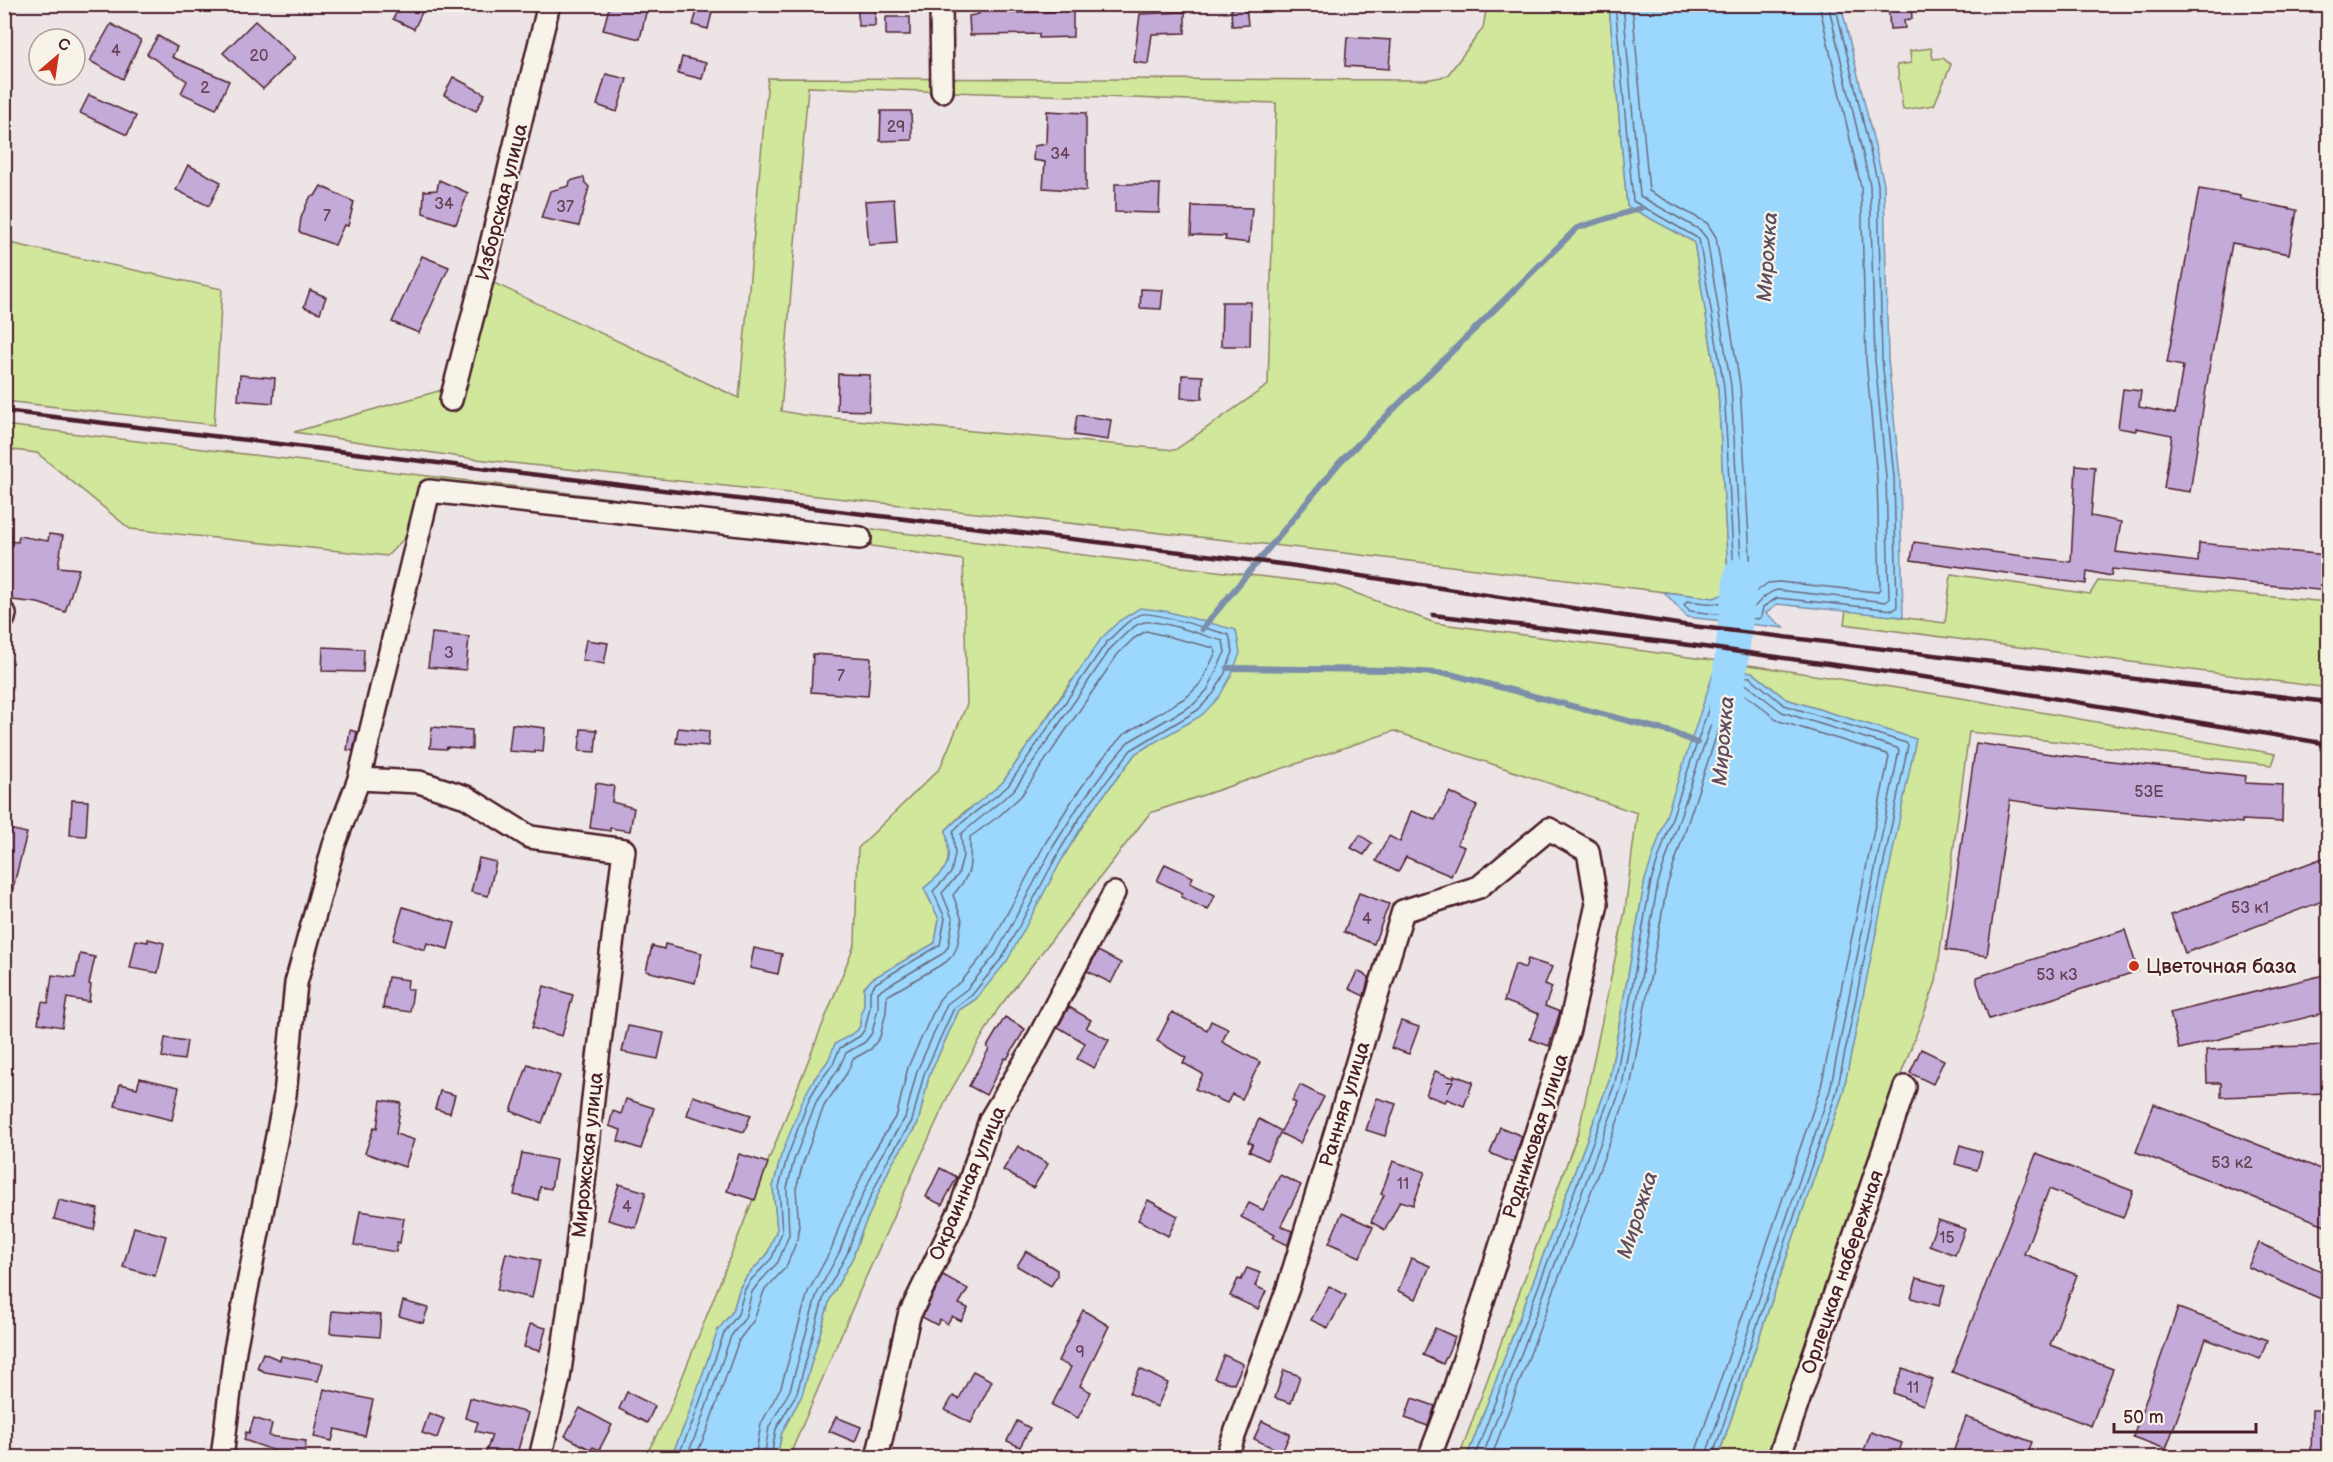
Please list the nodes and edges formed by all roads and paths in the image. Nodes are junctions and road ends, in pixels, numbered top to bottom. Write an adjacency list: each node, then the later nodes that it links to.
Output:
1 (549, 4): 4 (street, Изборская улица)
2 (941, 4): 3 (street)
3 (942, 91)
4 (451, 400)
5 (860, 538): 6 (street)
6 (359, 779): 10 (street); 11 (street, Мирожская улица)
7 (1548, 829): 13 (street, Ранняя улица); 14 (street, Родниковая улица)
8 (1114, 893): 12 (street, Окраинная улица)
9 (1905, 1087): 15 (street, Орлецкая набережная)
10 (222, 1458)
11 (540, 1458)
12 (877, 1458)
13 (1226, 1458)
14 (1429, 1458)
15 (1779, 1458)

